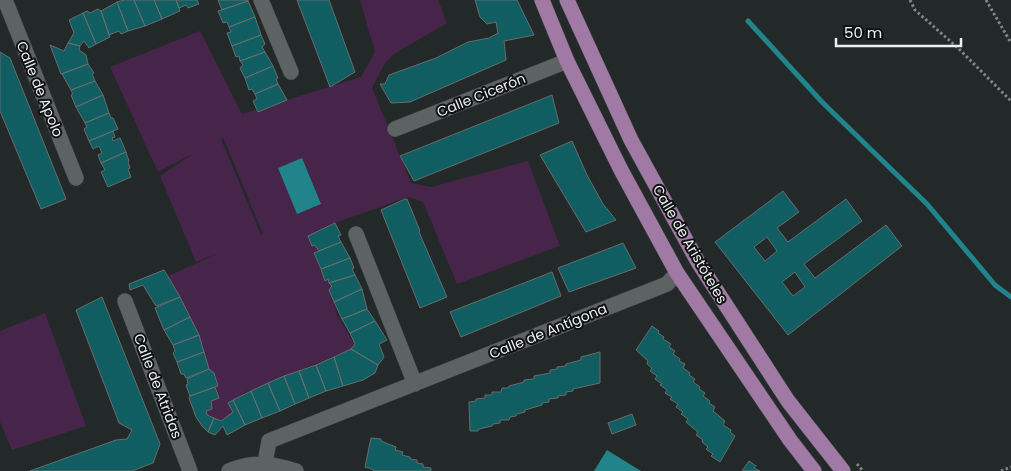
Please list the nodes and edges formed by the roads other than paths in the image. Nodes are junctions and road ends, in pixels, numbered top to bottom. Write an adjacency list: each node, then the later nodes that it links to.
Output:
1 (4, 0): 8 (street, Calle de Apolo)
2 (261, 0): 6 (street)
3 (542, 0): 5 (main road, Calle de Aristóteles)
4 (567, 0): 18 (main road, Calle de Aristóteles)
5 (567, 61): 7 (street, Calle Cicerón); 10 (main road, Calle de Aristóteles)
6 (292, 72)
7 (395, 130)
8 (76, 178)
9 (356, 234): 12 (street)
10 (677, 273): 12 (street, Calle de Antígona); 17 (main road, Calle de Aristóteles)
11 (125, 301): 14 (street, Calle de Atridas)
12 (415, 384): 13 (street, Calle de Antígona)
13 (265, 463): 15 (street); 16 (street)
14 (190, 471)
15 (229, 471)
16 (296, 471)
17 (814, 471)
18 (843, 471)

